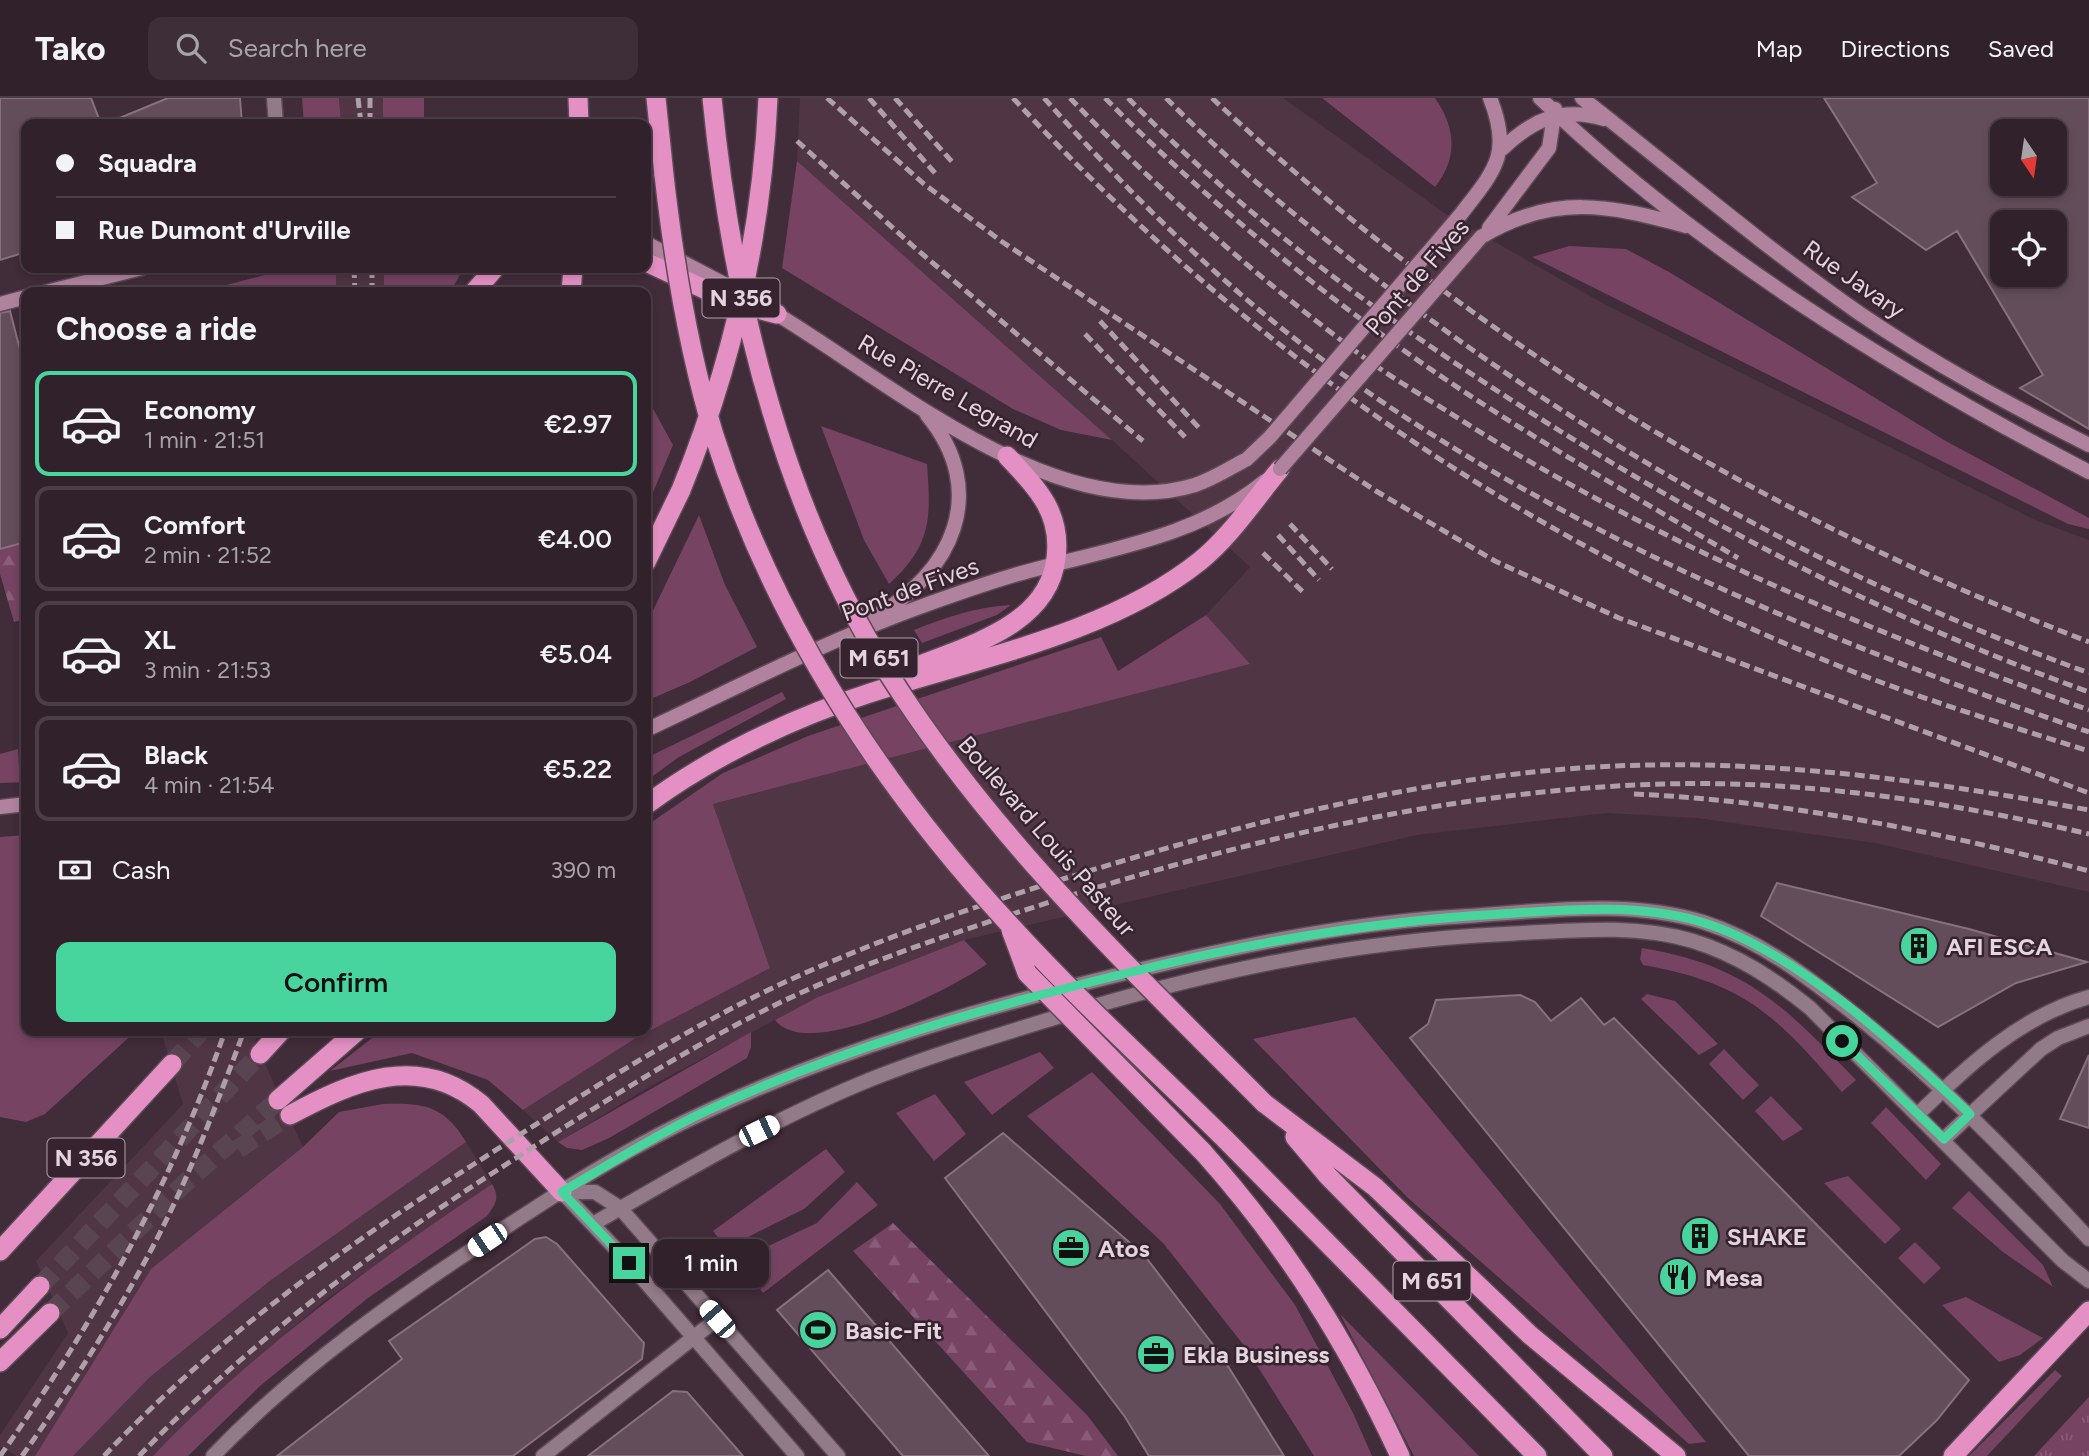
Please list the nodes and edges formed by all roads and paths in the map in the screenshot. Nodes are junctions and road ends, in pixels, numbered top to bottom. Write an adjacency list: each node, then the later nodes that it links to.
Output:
1 (274, 98): 11 (street)
2 (578, 98): 12 (highway)
3 (656, 98): 40 (highway, M 651, bridge)
4 (712, 98): 48 (highway, Boulevard Louis Pasteur / M 651, bridge)
5 (768, 98): 32 (highway, N 356, bridge)
6 (1490, 98): 14 (main road)
7 (1540, 98): 10 (main road, Rue Javary)
8 (1553, 98): 10 (main road, Pont de Fives)
9 (1582, 98): 13 (main road, Rue Javary)
10 (1557, 114): 13 (main road, Rue Javary); 14 (main road, Rue Javary); 15 (main road, Rue Javary); 16 (main road, Pont de Fives)
11 (276, 119)
12 (579, 119)
13 (1612, 121): 27 (main road, Rue Javary)
14 (1502, 149): 29 (main road, Pont de Fives, bridge)
15 (1691, 227): 16 (main road, Rue Javary); 31 (main road, Rue Javary)
16 (1481, 237): 30 (main road, Pont de Fives, bridge)
17 (651, 246): 25 (main road, Rue Pierre Legrand)
18 (651, 264): 25 (highway)
19 (122, 273): 21 (main road)
20 (491, 273): 22 (highway)
21 (66, 287)
22 (478, 287)
23 (21, 298): 24 (main road)
24 (0, 304)
25 (777, 314): 26 (main road, Rue Pierre Legrand)
26 (922, 408): 28 (main road, Rue Pierre Legrand); 34 (main road)
27 (2089, 445)
28 (1007, 456): 29 (main road, Rue Pierre Legrand); 33 (highway)
29 (1247, 458)
30 (1280, 469): 33 (main road, Pont de Fives); 35 (highway)
31 (2089, 471)
32 (651, 552)
33 (1055, 565): 34 (main road, Pont de Fives); 35 (highway)
34 (827, 644): 36 (main road, Pont de Fives)
35 (863, 695): 37 (highway)
36 (651, 728)
37 (651, 800)
38 (21, 805): 39 (main road)
39 (0, 807)
40 (1010, 925): 69 (highway, bridge); 70 (highway, M 651, bridge)
41 (2089, 997): 47 (street)
42 (2089, 1026): 50 (street)
43 (276, 1036): 45 (highway)
44 (352, 1036): 52 (highway)
45 (260, 1054)
46 (172, 1064): 56 (highway, N 356)
47 (1944, 1089): 49 (street); 50 (street); 52 (street)
48 (1264, 1103): 71 (highway, Boulevard Louis Pasteur / M 651); 72 (highway)
49 (1918, 1114): 51 (street); 53 (street)
50 (1970, 1114): 51 (street); 55 (street)
51 (1944, 1139): 57 (street)
52 (562, 1192): 53 (street); 54 (street); 65 (street)
53 (620, 1208): 54 (street); 61 (street)
54 (593, 1224): 63 (street)
55 (2089, 1239)
56 (0, 1251)
57 (2089, 1281)
58 (40, 1286): 62 (highway)
59 (2089, 1311): 73 (highway)
60 (50, 1313): 64 (highway)
61 (717, 1319): 63 (street); 68 (street)
62 (0, 1329)
63 (694, 1337): 66 (street); 67 (street)
64 (0, 1362)
65 (213, 1456)
66 (543, 1456)
67 (797, 1456)
68 (838, 1456)
69 (1400, 1456)
70 (1537, 1456)
71 (1603, 1456)
72 (1676, 1456)
73 (1954, 1456)

